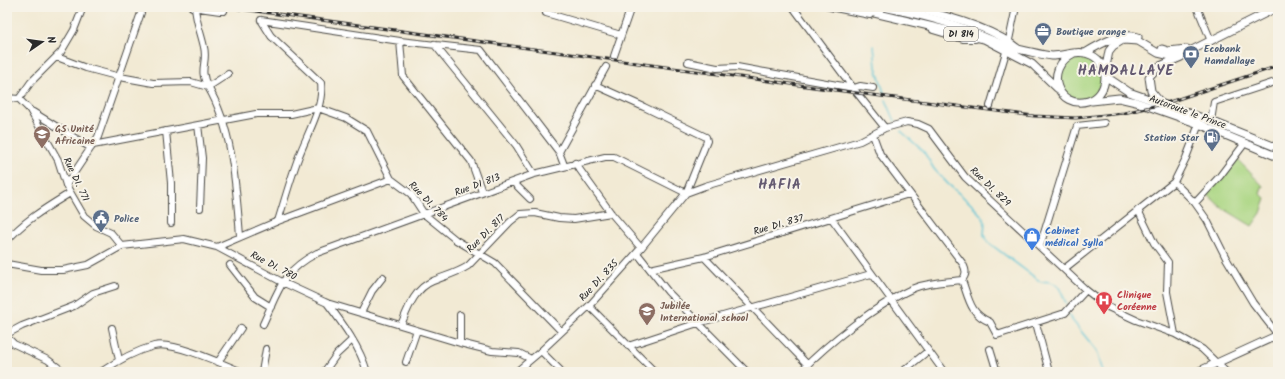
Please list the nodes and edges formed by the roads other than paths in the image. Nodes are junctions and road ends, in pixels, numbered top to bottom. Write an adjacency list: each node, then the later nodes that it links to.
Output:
1 (83, 7): 29 (street)
2 (143, 7): 34 (street)
3 (191, 7): 13 (street)
4 (631, 7): 17 (street)
5 (793, 7): 38 (street)
6 (830, 7): 18 (street)
7 (848, 7): 18 (main road, DI 814)
8 (884, 7): 24 (main road, DI 814)
9 (910, 7): 15 (street)
10 (1016, 7): 19 (street)
11 (1197, 7): 21 (street)
12 (1278, 7): 21 (main road)
13 (195, 8): 14 (street); 37 (street)
14 (225, 8)
15 (932, 9): 19 (street)
16 (546, 13): 17 (street)
17 (621, 35): 28 (street)
18 (984, 39): 25 (main road, DI 814)
19 (1008, 40): 24 (street)
20 (400, 41): 22 (street); 46 (street); 69 (street)
21 (1211, 41): 23 (main road)
22 (434, 44): 59 (street); 63 (street)
23 (1199, 47): 27 (main road); 33 (main road); 44 (main road)
24 (1020, 50): 26 (main road, DI 814)
25 (1006, 52): 40 (main road, DI 814); 45 (street)
26 (1074, 53): 27 (main road); 40 (main road)
27 (1084, 53): 33 (main road)
28 (614, 56)
29 (57, 57): 34 (street); 42 (street)
30 (688, 62): 38 (street)
31 (606, 67): 36 (street)
32 (228, 74): 37 (street)
33 (1105, 74): 43 (main road); 44 (main road, Autoroute le Prince)
34 (120, 77): 37 (street); 57 (street)
35 (1278, 81): 49 (street)
36 (595, 85): 59 (street); 70 (street)
37 (208, 87): 48 (street)
38 (854, 88): 39 (street); 53 (street)
39 (873, 88)
40 (1059, 90): 43 (main road)
41 (7, 98): 42 (street)
42 (19, 99): 47 (street, Rue DI. 771)
43 (1088, 101): 51 (main road, Autoroute le Prince)
44 (1162, 104): 49 (main road, Autoroute le Prince)
45 (990, 106)
46 (318, 108): 48 (street); 64 (street, Rue DI. 784); 79 (street)
47 (30, 110): 57 (street); 67 (street, Rue DI. 771)
48 (222, 121): 52 (street); 83 (street)
49 (1211, 121): 58 (main road, Autoroute le Prince)
50 (1104, 123): 87 (street)
51 (1199, 124): 56 (main road, Autoroute le Prince); 66 (street)
52 (198, 125): 54 (street); 74 (street)
53 (885, 128): 55 (street, Rue DI. 829); 87 (street, Rue DI. 829)
54 (166, 131): 57 (street); 80 (street)
55 (873, 135): 70 (street, Rue DI. 829); 71 (street)
56 (1245, 143): 60 (main road, Autoroute le Prince); 73 (street)
57 (92, 147): 67 (street)
58 (1278, 148)
59 (559, 152): 62 (street)
60 (1278, 157)
61 (576, 163): 62 (street, Rue DI 813); 70 (street, Rue DI 813); 77 (street)
62 (564, 165): 63 (street, Rue DI 813)
63 (534, 174): 65 (street, Rue DI 813)
64 (391, 179): 76 (street, Rue DI. 784); 79 (street)
65 (513, 182): 69 (street, Rue DI 813); 72 (street)
66 (1174, 182): 73 (street); 75 (street)
67 (66, 184): 68 (street, Rue DI. 771)
68 (70, 192): 82 (street); 85 (street, Rue DI. 771)
69 (482, 192): 76 (street, Rue DI 813)
70 (686, 193): 88 (street, Rue DI. 835)
71 (909, 194): 78 (street, Rue DI. 837); 97 (street)
72 (530, 199)
73 (1195, 202): 118 (street)
74 (200, 208)
75 (1138, 210): 94 (street); 117 (street)
76 (424, 214): 89 (street, Rue DI. 784); 98 (street, Rue DI 813)
77 (611, 214): 88 (street); 89 (street, Rue DI. 817)
78 (832, 219): 90 (street, Rue DI. 837); 95 (street)
79 (278, 220): 83 (street)
80 (171, 223)
81 (7, 228): 82 (street)
82 (12, 235): 84 (street)
83 (240, 236): 86 (street)
84 (7, 241)
85 (122, 246): 86 (street, Rue DI. 780); 91 (street, Rue DI. 780)
86 (217, 246): 98 (street, Rue DI. 780)
87 (1040, 246): 94 (street, Rue DI. 829)
88 (639, 250): 93 (street); 103 (street, Rue DI. 835)
89 (478, 254): 111 (street, Rue DI. 817); 115 (street, Rue DI. 784)
90 (704, 256): 93 (street, Rue DI. 837); 105 (street)
91 (7, 264)
92 (230, 265): 104 (street)
93 (650, 269): 108 (street)
94 (1064, 270): 100 (street, Rue DI. 829)
95 (871, 274): 101 (street); 105 (street)
96 (382, 277): 106 (street)
97 (964, 278): 101 (street); 109 (street)
98 (282, 282): 102 (street, Rue DI. 780); 104 (street, Rue DI 813)
99 (115, 286): 116 (street)
100 (1086, 290): 109 (street); 117 (street, Rue DI. 829)
101 (892, 300): 125 (street); 132 (street)
102 (327, 304): 106 (street, Rue DI. 780); 120 (street)
103 (588, 306): 115 (street, Rue DI. 835); 122 (street)
104 (271, 307): 110 (street, Rue DI 813)
105 (753, 308): 108 (street); 132 (street)
106 (361, 313): 111 (street, Rue DI. 780)
107 (460, 315): 121 (street)
108 (698, 323): 122 (street); 142 (street)
109 (1036, 323): 147 (street)
110 (263, 324)
111 (401, 325): 114 (street, Rue DI. 780)
112 (112, 328): 128 (street)
113 (241, 328): 129 (street)
114 (417, 330): 121 (street, Rue DI. 780); 130 (street)
115 (561, 331): 126 (street, Rue DI. 835)
116 (7, 334)
117 (1175, 334): 131 (street, Rue DI. 829)
118 (1278, 335): 131 (main road)
119 (7, 337): 133 (street)
120 (352, 340): 137 (street); 138 (street)
121 (460, 343): 127 (street, Rue DI. 780)
122 (628, 346): 141 (street)
123 (266, 348): 136 (street)
124 (990, 349): 146 (street)
125 (928, 350): 144 (street); 145 (street)
126 (541, 351): 127 (street, Rue DI. 835); 140 (street)
127 (531, 359): 139 (street, Rue DI. 835)
128 (119, 360): 129 (street); 134 (street)
129 (218, 362): 135 (street)
130 (406, 362)
131 (1217, 363): 148 (main road); 149 (street, Rue DI. 829)
132 (807, 364): 143 (street)
133 (64, 372)
134 (101, 372)
135 (242, 372)
136 (262, 372)
137 (324, 372)
138 (367, 372)
139 (516, 372)
140 (562, 372)
141 (655, 372)
142 (747, 372)
143 (800, 372)
144 (902, 372)
145 (944, 372)
146 (997, 372)
147 (1049, 372)
148 (1197, 372)
149 (1226, 372)

